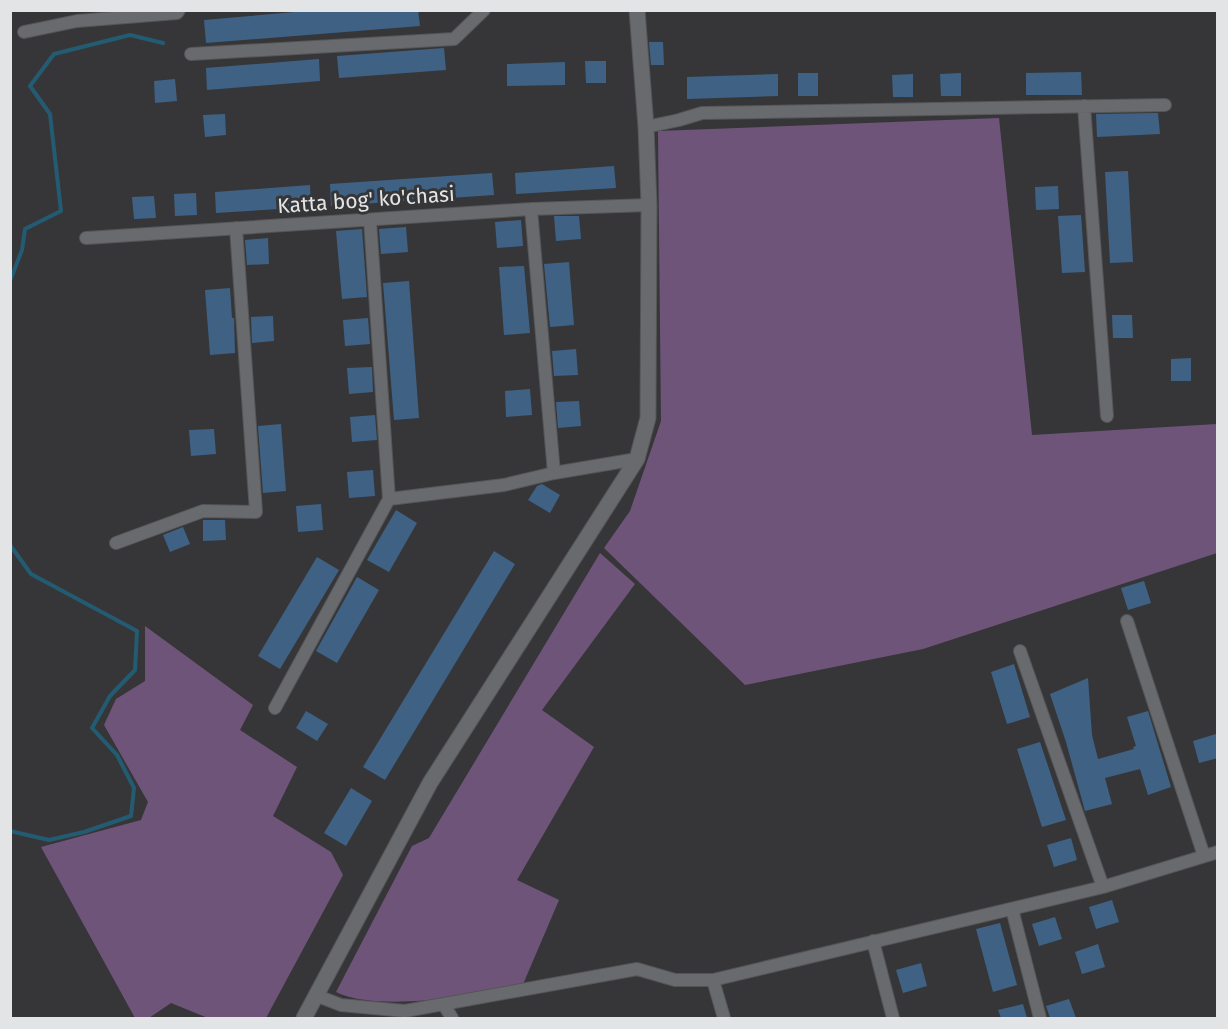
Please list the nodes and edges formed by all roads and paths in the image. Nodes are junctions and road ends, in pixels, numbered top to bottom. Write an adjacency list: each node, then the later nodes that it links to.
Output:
1 (179, 10): 4 (street)
2 (484, 10): 5 (street)
3 (638, 10): 8 (main road)
4 (24, 32)
5 (191, 54)
6 (1165, 105): 7 (street)
7 (1084, 106): 8 (street); 14 (street)
8 (646, 127): 9 (main road)
9 (649, 205): 10 (street, Katta bog' ko'chasi); 15 (main road)
10 (531, 210): 11 (street, Katta bog' ko'chasi); 16 (street)
11 (370, 220): 12 (street, Katta bog' ko'chasi); 17 (street)
12 (236, 228): 13 (street, Katta bog' ko'chasi); 18 (street)
13 (86, 238)
14 (1107, 416)
15 (637, 459): 16 (street); 28 (main road)
16 (554, 473): 17 (street)
17 (389, 499): 21 (street)
18 (116, 543)
19 (1127, 621): 23 (street)
20 (1020, 651): 24 (street)
21 (275, 708)
22 (1218, 852): 23 (street)
23 (1203, 856): 24 (street)
24 (1103, 886): 25 (street)
25 (1012, 909): 26 (street); 34 (street)
26 (873, 941): 27 (street); 33 (street)
27 (713, 980): 29 (street); 32 (street)
28 (315, 995): 29 (street); 30 (main road)
29 (444, 1005): 31 (street)
30 (304, 1018)
31 (452, 1018)
32 (724, 1018)
33 (893, 1018)
34 (1040, 1018)

